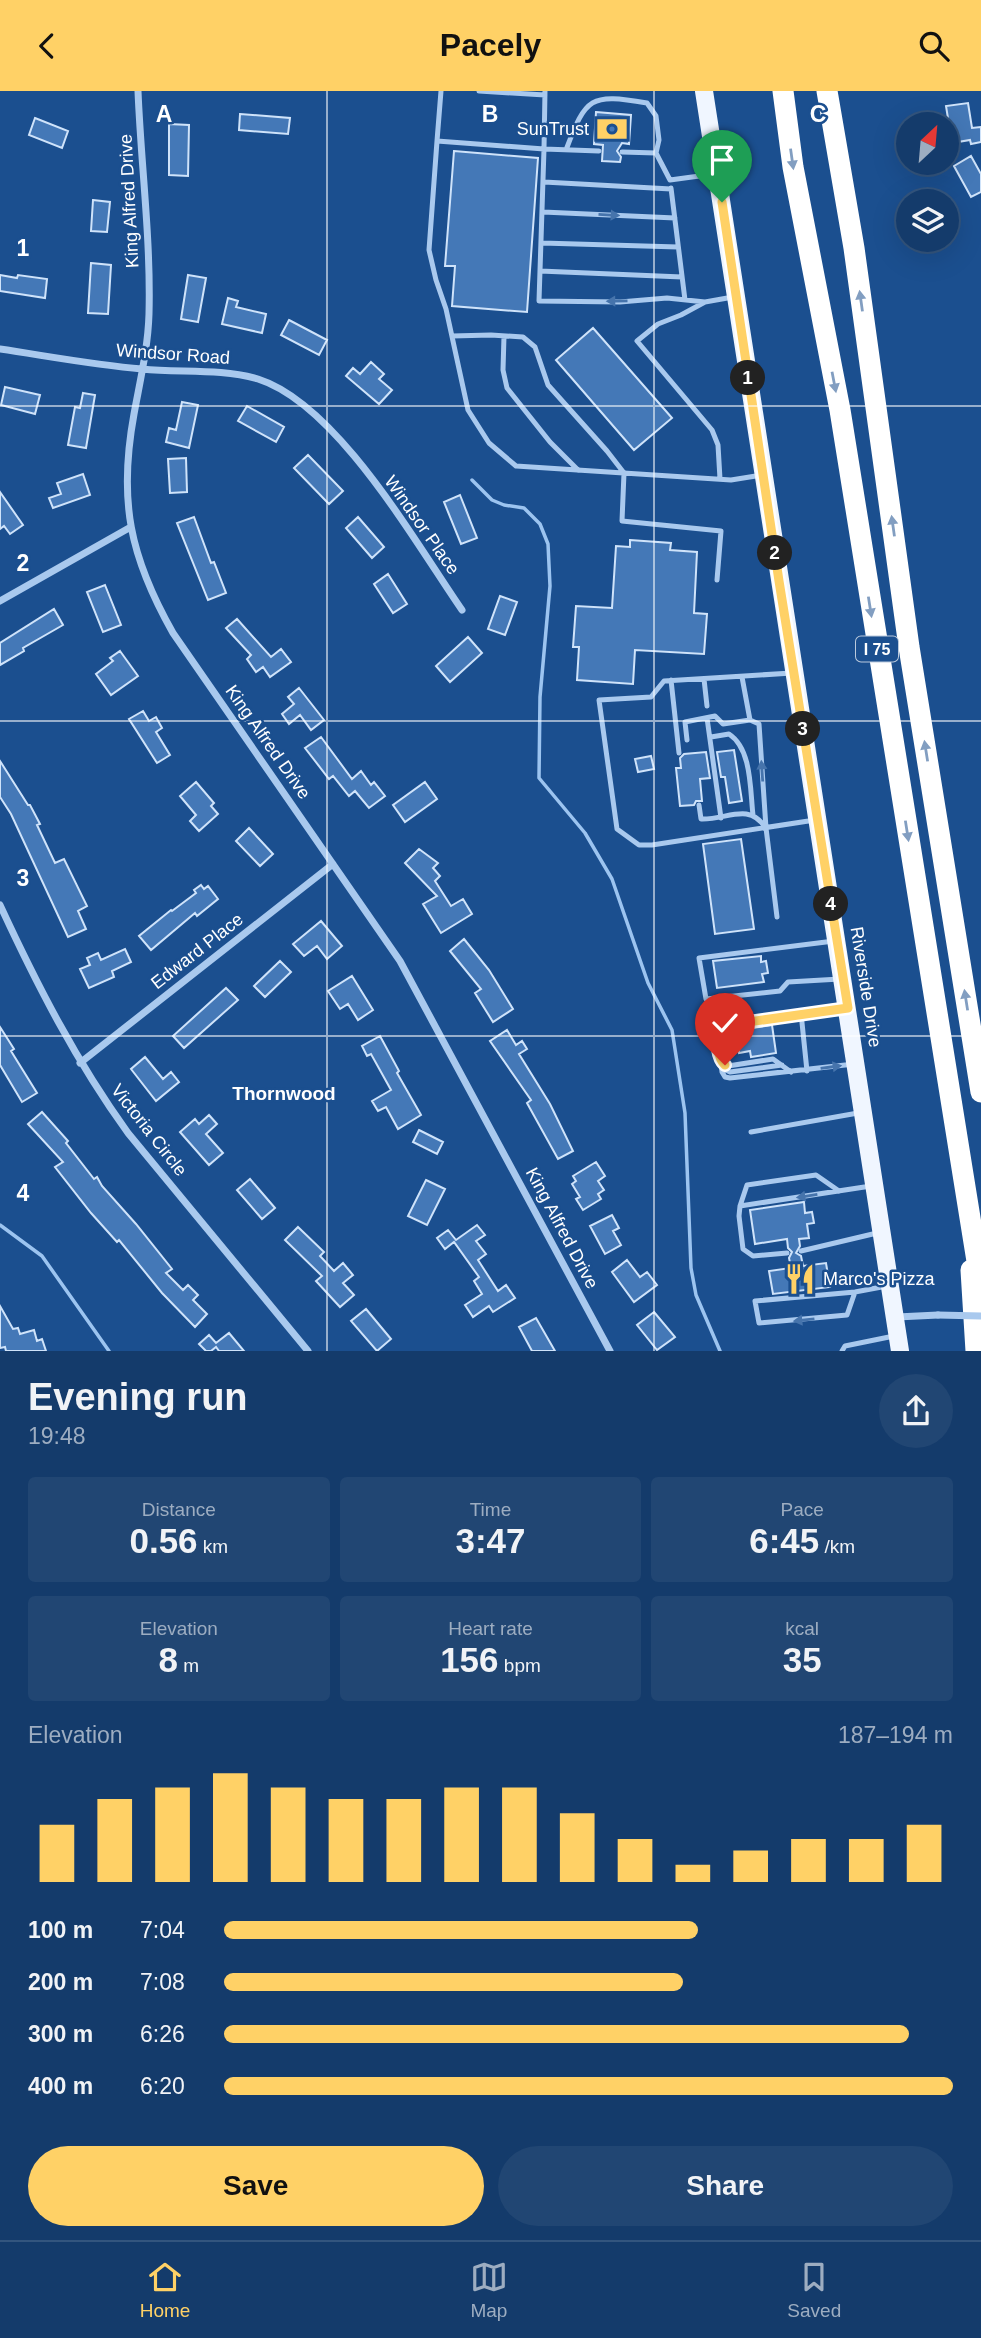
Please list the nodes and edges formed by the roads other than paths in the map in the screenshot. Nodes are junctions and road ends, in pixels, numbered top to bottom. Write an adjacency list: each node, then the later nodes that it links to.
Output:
1 (138, 91): 30 (street, King Alfred Drive)
2 (441, 91): 8 (lane)
3 (479, 91): 7 (lane)
4 (704, 91): 14 (main road, Riverside Drive)
5 (783, 91): 75 (highway, I 75, one-way to 75)
6 (827, 91): 69 (highway, I 75, one-way to 6)
7 (545, 93): 9 (lane)
8 (437, 141): 9 (lane); 27 (lane)
9 (544, 149): 10 (lane); 16 (lane)
10 (566, 150): 11 (lane); 13 (lane)
11 (599, 151)
12 (622, 152): 13 (lane)
13 (656, 153): 15 (lane)
14 (717, 173): 15 (lane); 24 (main road, Riverside Drive)
15 (670, 180): 17 (lane)
16 (544, 182): 17 (lane); 18 (lane)
17 (671, 189): 19 (lane)
18 (543, 212): 19 (lane, one-way to 19); 20 (lane)
19 (675, 218): 21 (lane)
20 (542, 243): 21 (lane); 22 (lane)
21 (678, 247): 23 (lane)
22 (540, 271): 23 (lane); 25 (lane, one-way to 22)
23 (682, 277): 25 (lane)
24 (736, 296): 26 (lane); 34 (main road, Riverside Drive)
25 (685, 300): 26 (lane)
26 (705, 302): 35 (lane)
27 (452, 336): 28 (lane); 32 (lane)
28 (504, 336): 32 (lane); 33 (lane)
29 (0, 349): 30 (street, Windsor Road)
30 (144, 369): 31 (street, Windsor Road); 36 (street, King Alfred Drive)
31 (356, 460): 39 (street, Windsor Place)
32 (578, 471): 33 (lane)
33 (624, 473): 35 (lane); 37 (lane)
34 (763, 475): 35 (lane); 40 (main road, Riverside Drive)
35 (720, 479)
36 (130, 528): 38 (street); 55 (street, King Alfred Drive)
37 (717, 580)
38 (0, 601)
39 (462, 610)
40 (794, 673): 41 (lane); 53 (main road, Riverside Drive)
41 (742, 677): 42 (lane); 46 (lane)
42 (704, 679): 43 (lane); 44 (lane)
43 (671, 680): 49 (lane); 54 (lane)
44 (707, 706)
45 (707, 718): 46 (lane); 47 (lane); 48 (lane)
46 (750, 720): 54 (lane, one-way to 46)
47 (711, 737): 51 (lane); 52 (lane)
48 (687, 740)
49 (680, 753)
50 (699, 806): 52 (lane)
51 (753, 815): 52 (lane); 54 (lane)
52 (721, 818)
53 (818, 820): 54 (lane); 58 (main road, Riverside Drive)
54 (766, 828): 57 (lane)
55 (333, 864): 63 (street, Edward Place); 87 (street, King Alfred Drive)
56 (0, 905): 63 (street, Victoria Circle)
57 (776, 917)
58 (837, 941): 59 (main road, Riverside Drive); 59 (lane)
59 (843, 978): 60 (main road, Riverside Drive)
60 (848, 1008): 61 (lane); 64 (main road, Riverside Drive)
61 (801, 1013): 62 (lane); 67 (lane)
62 (720, 1061): 65 (lane); 66 (lane)
63 (80, 1063): 86 (street, Victoria Circle)
64 (856, 1064): 67 (lane, one-way to 64); 70 (main road, Riverside Drive)
65 (782, 1065): 66 (lane); 68 (lane)
66 (722, 1068): 68 (lane)
67 (807, 1071): 68 (lane)
68 (792, 1073)
69 (981, 1092)
70 (864, 1112): 71 (lane); 72 (main road, Riverside Drive)
71 (751, 1132)
72 (874, 1185): 73 (lane); 76 (main road, Riverside Drive)
73 (839, 1191): 74 (lane, one-way to 74); 74 (lane)
74 (740, 1206): 78 (lane)
75 (968, 1208): 80 (highway, I 75); 89 (highway)
76 (882, 1232): 77 (lane); 79 (main road, Riverside Drive)
77 (802, 1251)
78 (787, 1253)
79 (890, 1286): 81 (lane); 83 (main road, Riverside Drive)
80 (981, 1286)
81 (855, 1292): 81 (lane, one-way to 81)
82 (981, 1316): 83 (street, bridge)
83 (897, 1335): 84 (lane)
84 (855, 1343): 85 (lane); 88 (lane)
85 (844, 1349)
86 (308, 1351)
87 (610, 1351)
88 (858, 1351)
89 (976, 1351)

